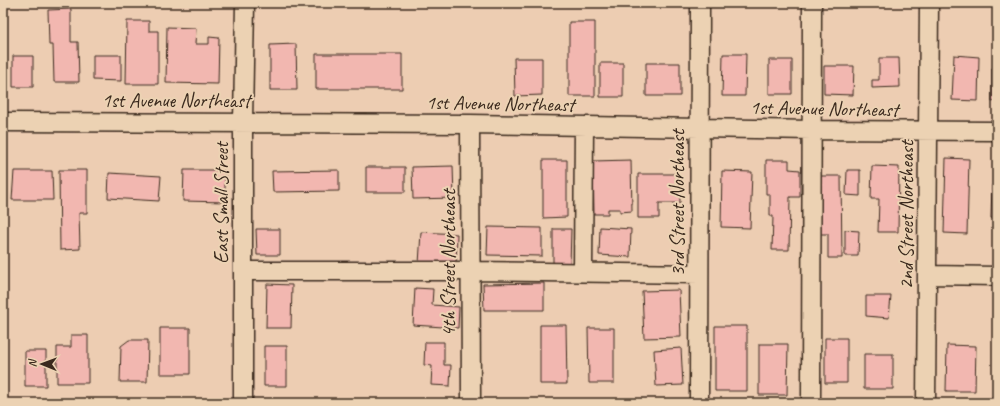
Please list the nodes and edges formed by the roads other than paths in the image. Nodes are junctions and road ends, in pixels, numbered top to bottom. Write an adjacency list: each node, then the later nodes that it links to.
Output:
1 (245, 3): 6 (street, East Small Street)
2 (700, 3): 9 (street, 3rd Street Northeast)
3 (812, 3): 10 (street)
4 (929, 3): 11 (street, 2nd Street Northeast)
5 (3, 122): 6 (street, 1st Avenue Northeast)
6 (243, 122): 7 (street, 1st Avenue Northeast); 13 (street, East Small Street)
7 (470, 124): 8 (street, 1st Avenue Northeast); 14 (street, 4th Street Northeast)
8 (584, 126): 9 (street, 1st Avenue Northeast); 15 (street)
9 (699, 128): 10 (street, 1st Avenue Northeast); 16 (street, 3rd Street Northeast)
10 (811, 130): 11 (street, 1st Avenue Northeast); 22 (street)
11 (928, 131): 12 (street, 1st Avenue Northeast); 17 (street, 2nd Street Northeast)
12 (997, 131)
13 (243, 271): 14 (street); 19 (street, East Small Street)
14 (470, 271): 15 (street); 20 (street, 4th Street Northeast)
15 (583, 272): 16 (street)
16 (699, 274): 21 (street, 3rd Street Northeast)
17 (928, 275): 18 (street); 23 (street, 2nd Street Northeast)
18 (997, 276)
19 (243, 403)
20 (472, 403)
21 (699, 403)
22 (811, 403)
23 (926, 403)

